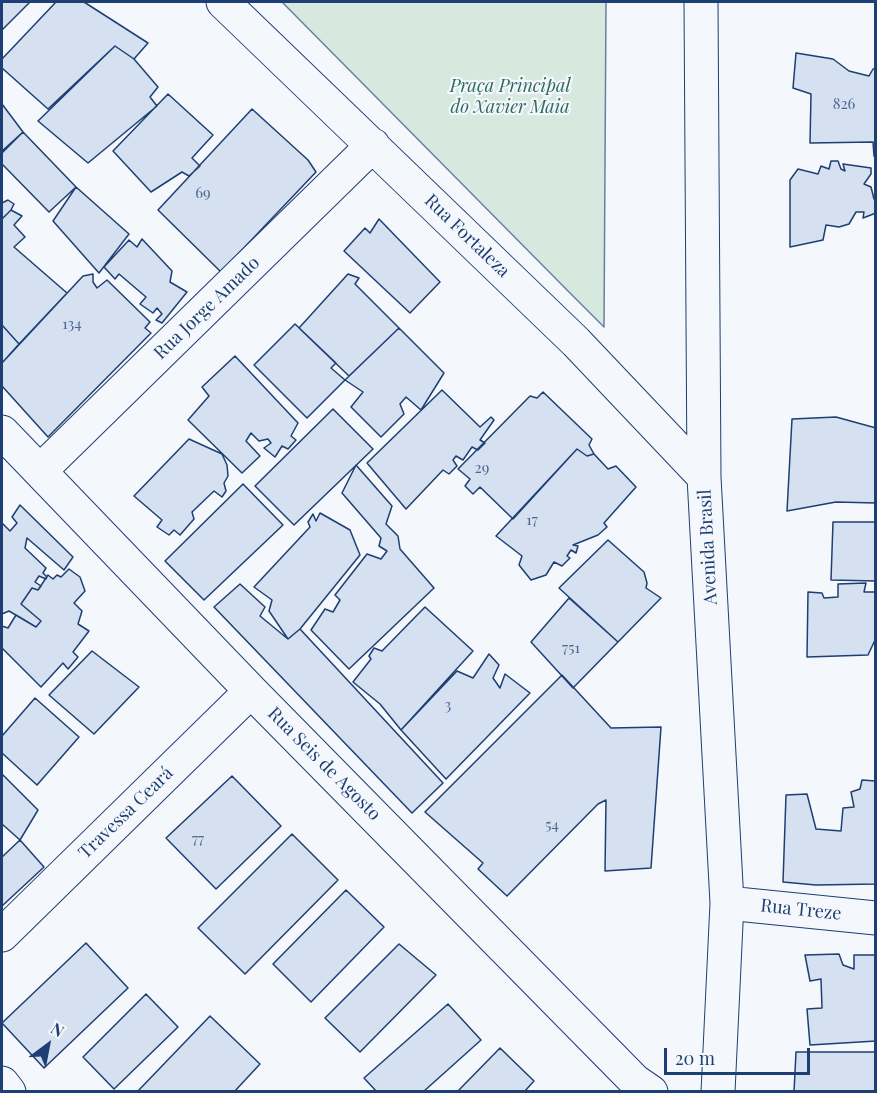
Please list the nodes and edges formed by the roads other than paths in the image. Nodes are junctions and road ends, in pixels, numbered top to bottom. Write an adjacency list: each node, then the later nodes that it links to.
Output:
1 (223, 2): 3 (street, Rua Fortaleza)
2 (701, 2): 6 (street, Avenida Brasil)
3 (373, 145): 5 (street, Rua Jorge Amado); 6 (street, Rua Fortaleza)
4 (2, 432): 5 (street, Rua Seis de Agosto)
5 (40, 471): 7 (street, Rua Seis de Agosto)
6 (704, 477): 8 (street, Avenida Brasil)
7 (251, 690): 10 (street, Travessa Ceará); 13 (street, Rua Seis de Agosto)
8 (727, 903): 9 (street, Rua Treze); 14 (street, Avenida Brasil)
9 (876, 918)
10 (2, 934)
11 (2, 1083): 12 (street)
12 (9, 1092)
13 (651, 1092)
14 (718, 1092)

